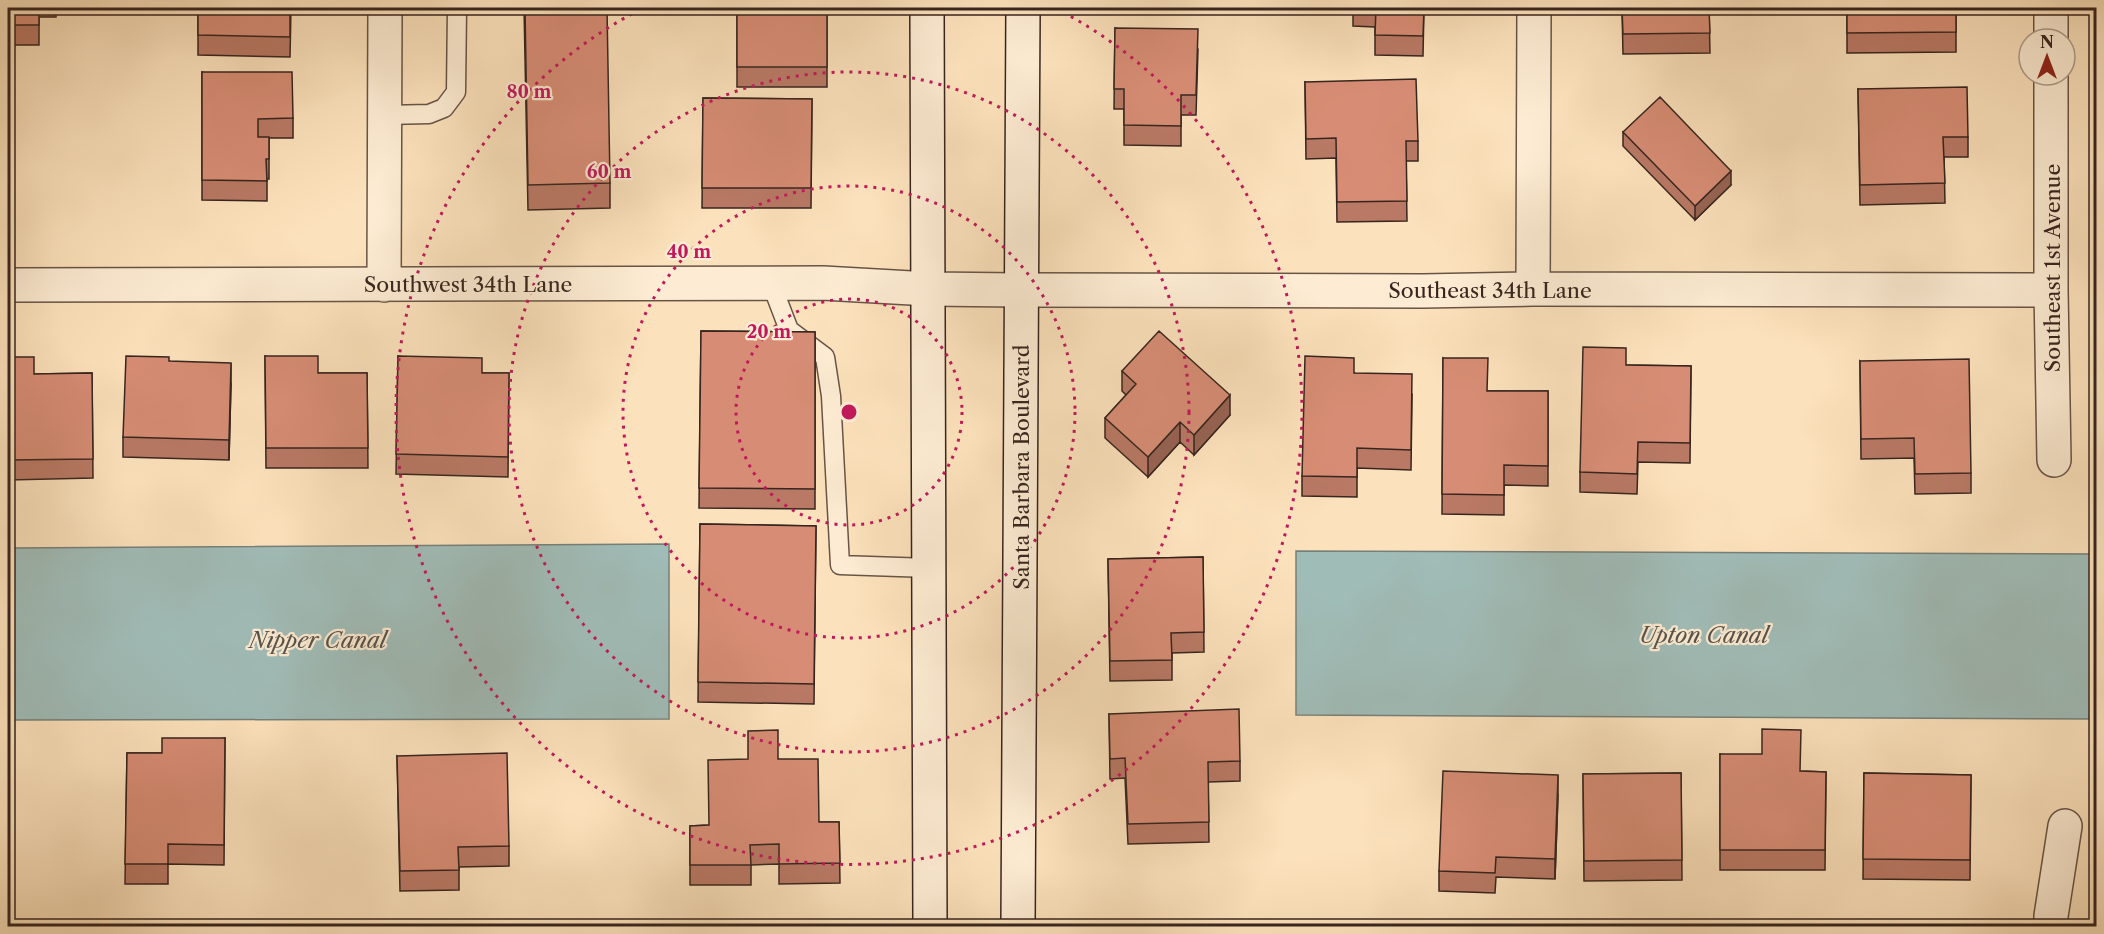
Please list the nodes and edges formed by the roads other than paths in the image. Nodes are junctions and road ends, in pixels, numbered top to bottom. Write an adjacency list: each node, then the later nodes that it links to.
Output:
1 (385, 8): 9 (street)
2 (457, 8): 9 (lane)
3 (927, 8): 14 (street)
4 (1023, 8): 15 (street, Santa Barbara Boulevard)
5 (1534, 8): 13 (street)
6 (2051, 8): 7 (street)
7 (2051, 27)
8 (2051, 87): 16 (street, Southeast 1st Avenue)
9 (385, 116): 12 (street)
10 (771, 284): 12 (street, Southwest 34th Lane); 14 (street, Southwest 34th Lane); 18 (lane)
11 (8, 285): 12 (street, Southwest 34th Lane)
12 (384, 285)
13 (1533, 288): 15 (street, Southeast 34th Lane); 16 (street, Southeast 34th Lane)
14 (929, 289): 15 (street, Southeast 34th Lane); 18 (street)
15 (1022, 290): 21 (street, Santa Barbara Boulevard)
16 (2050, 290): 17 (street, Southeast 1st Avenue)
17 (2054, 460)
18 (929, 568): 20 (street)
19 (2065, 826): 22 (street)
20 (930, 927)
21 (1018, 927)
22 (2050, 927)

